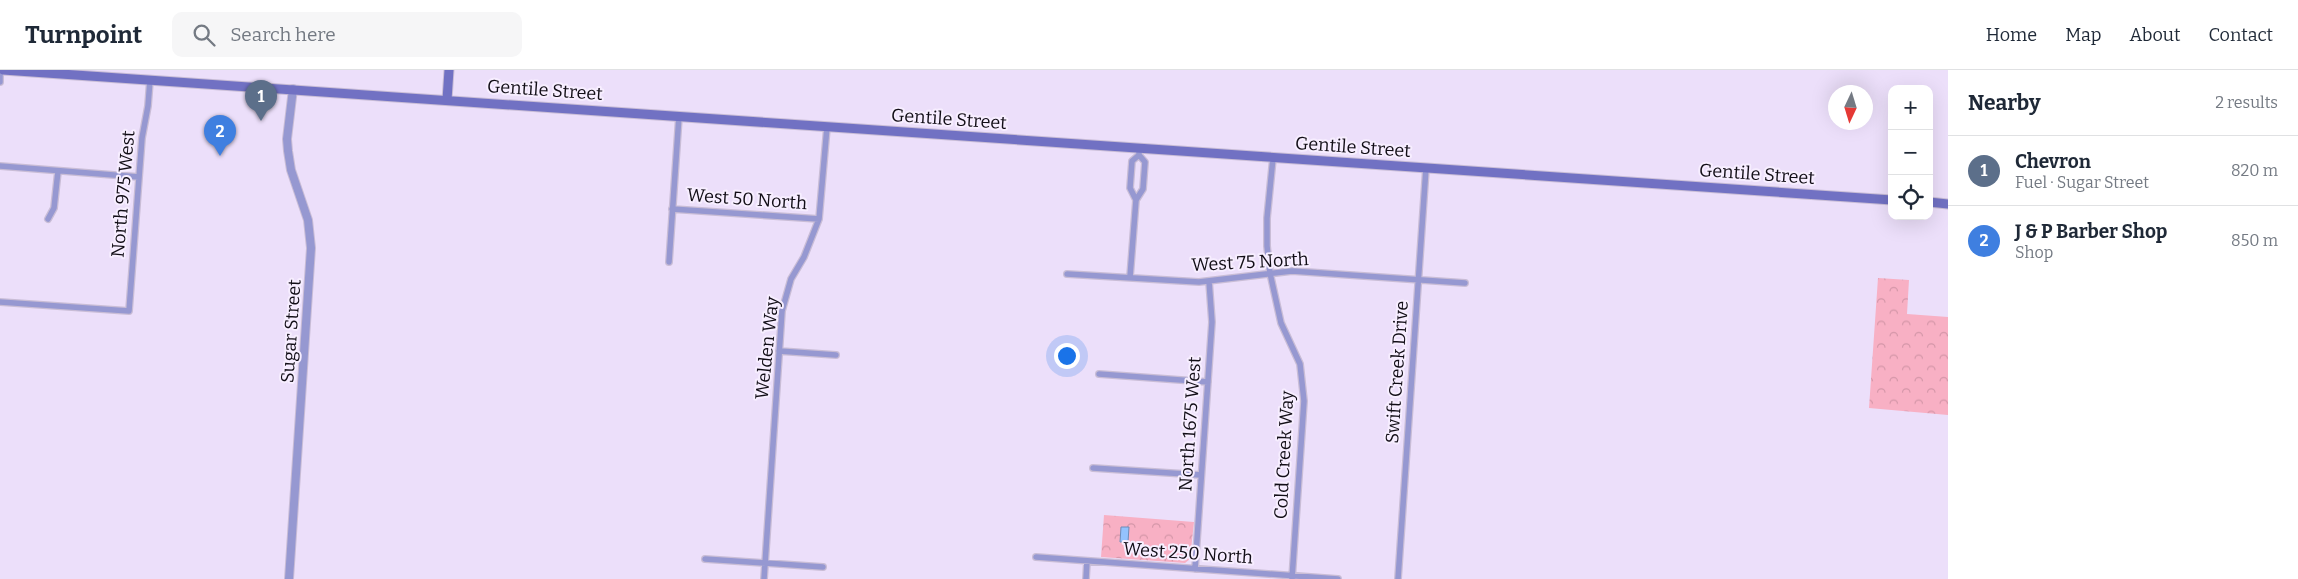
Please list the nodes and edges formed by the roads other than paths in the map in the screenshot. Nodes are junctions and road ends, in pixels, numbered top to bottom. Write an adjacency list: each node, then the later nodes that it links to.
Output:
1 (2, 70): 3 (main road, Gentile Street); 4 (street)
2 (449, 70): 6 (main road)
3 (150, 80): 5 (main road, Gentile Street); 14 (street, North 975 West)
4 (0, 82)
5 (293, 89): 6 (main road, Gentile Street); 43 (street, Sugar Street)
6 (447, 100): 7 (main road, Gentile Street)
7 (679, 116): 8 (main road, Gentile Street); 19 (street)
8 (828, 127): 9 (main road, Gentile Street); 21 (street, Welden Way)
9 (1139, 152): 10 (main road, Gentile Street); 15 (street); 15 (street)
10 (1273, 158): 12 (main road, Gentile Street); 23 (street, Cold Creek Way)
11 (0, 166): 13 (street)
12 (1426, 168): 16 (main road, Gentile Street); 26 (street, Swift Creek Drive)
13 (58, 171): 14 (street); 20 (street)
14 (139, 177): 29 (street, North 975 West)
15 (1136, 200): 25 (street)
16 (1888, 200)
17 (1933, 202): 18 (main road)
18 (1948, 204)
19 (672, 209): 21 (street, West 50 North); 22 (street)
20 (48, 219)
21 (819, 219): 30 (street, Welden Way)
22 (669, 262)
23 (1270, 273): 26 (street, West 75 North); 27 (street, West 75 North); 42 (street, Cold Creek Way)
24 (1067, 274): 25 (street, West 75 North)
25 (1130, 277): 27 (street, West 75 North)
26 (1418, 280): 28 (street, West 75 North); 48 (street, Swift Creek Drive)
27 (1209, 281): 33 (street, North 1675 West)
28 (1465, 283)
29 (0, 302)
30 (779, 351): 31 (street); 39 (street, Welden Way)
31 (836, 354)
32 (1100, 374): 33 (street)
33 (1208, 382): 35 (street, North 1675 West)
34 (1093, 468): 35 (street)
35 (1202, 475): 41 (street, North 1675 West)
36 (1036, 557): 38 (street, West 250 North)
37 (705, 559): 39 (street)
38 (1087, 561): 41 (street, West 250 North); 46 (street)
39 (765, 563): 40 (street); 45 (street, Welden Way)
40 (823, 568)
41 (1195, 569): 42 (street, West 250 North)
42 (1292, 578): 47 (street, West 250 North)
43 (289, 579): 44 (street)
44 (294, 579)
45 (764, 579)
46 (1086, 579)
47 (1338, 579)
48 (1398, 579)

